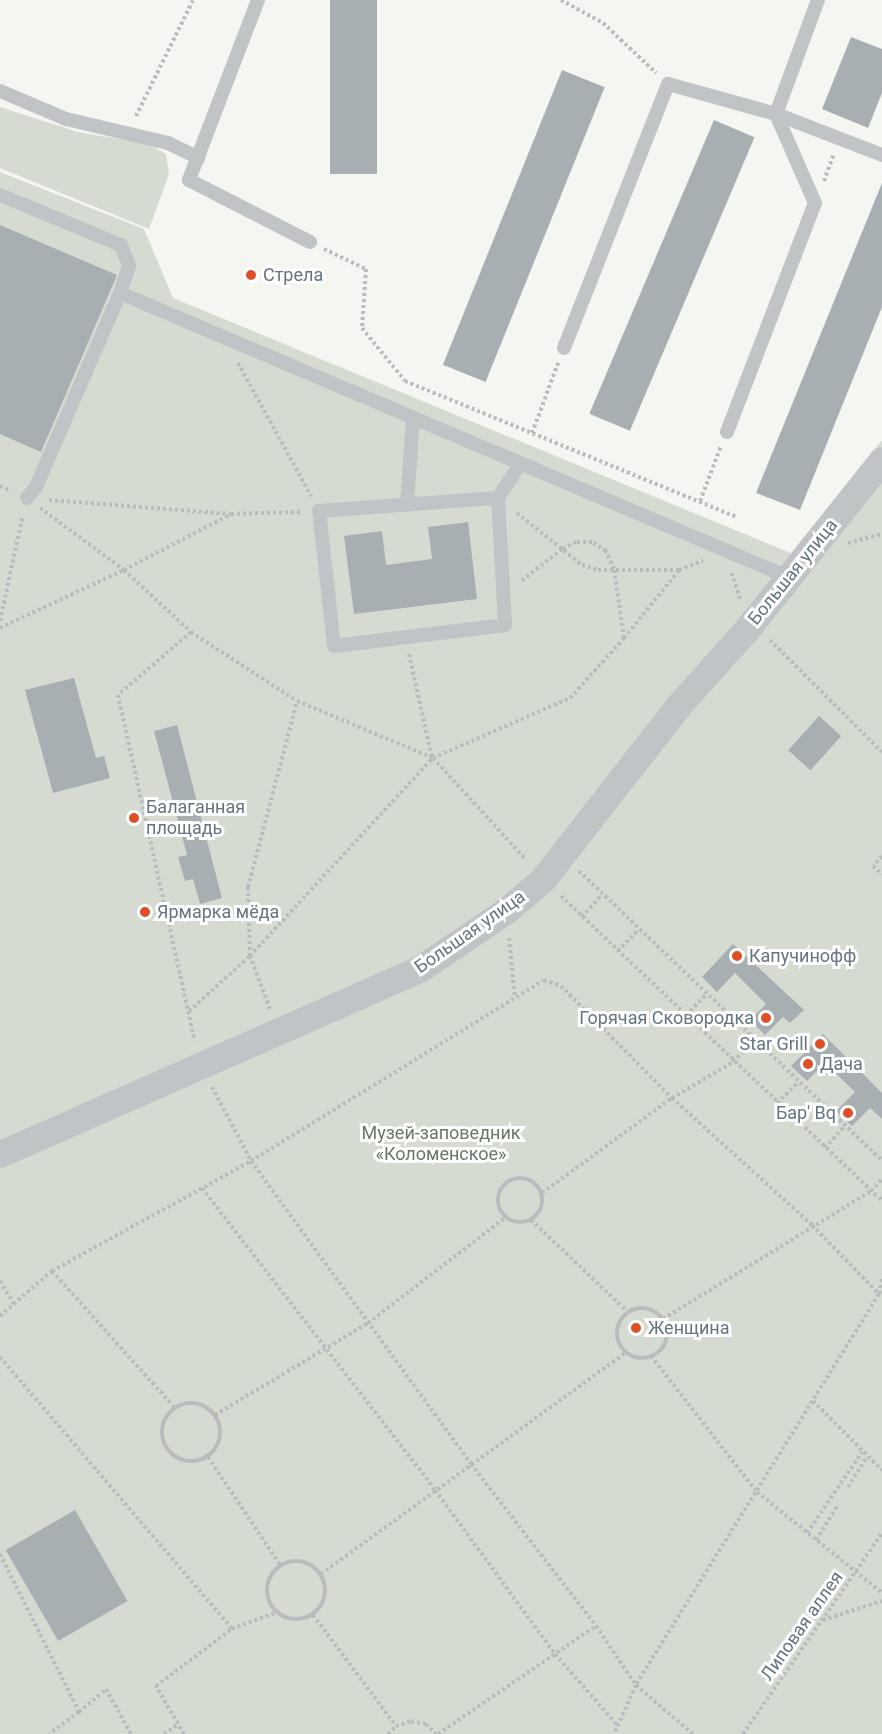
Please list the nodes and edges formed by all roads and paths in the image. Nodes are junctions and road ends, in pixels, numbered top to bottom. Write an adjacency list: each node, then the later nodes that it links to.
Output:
1 (193, 0): 8 (path)
2 (258, 0): 11 (lane)
3 (561, 0): 5 (path)
4 (818, 0): 7 (lane)
5 (668, 84): 7 (lane); 17 (lane)
6 (0, 91): 8 (lane)
7 (776, 114): 9 (lane); 13 (lane)
8 (128, 133): 11 (lane)
9 (840, 139): 10 (lane); 13 (path)
10 (882, 155)
11 (200, 158): 14 (lane)
12 (0, 195): 15 (lane)
13 (815, 203): 19 (lane)
14 (310, 242): 20 (path)
15 (120, 292): 16 (lane); 24 (lane)
16 (222, 336): 18 (lane); 28 (path)
17 (564, 348): 20 (path)
18 (413, 418): 22 (lane); 27 (lane)
19 (727, 432): 26 (path)
20 (532, 433): 26 (path)
21 (882, 460): 36 (street, Большая улица)
22 (520, 464): 25 (lane); 32 (lane)
23 (0, 486): 24 (path)
24 (27, 498): 29 (path); 34 (path); 38 (path)
25 (498, 498): 27 (lane); 31 (path); 37 (lane)
26 (700, 501): 30 (path)
27 (407, 505): 28 (lane)
28 (319, 511): 29 (path); 42 (lane)
29 (231, 514): 34 (path)
30 (736, 517)
31 (562, 549): 33 (path); 33 (path); 37 (path)
32 (727, 552): 35 (path); 36 (lane); 39 (path)
33 (614, 569): 35 (path); 43 (path)
34 (124, 570): 40 (path); 41 (path)
35 (680, 570): 43 (path)
36 (788, 577): 39 (street, Большая улица)
37 (502, 595): 42 (lane)
38 (0, 621)
39 (750, 626): 45 (path); 49 (street, Большая улица)
40 (0, 628)
41 (191, 632): 44 (path); 59 (path)
42 (407, 638): 46 (path)
43 (624, 638): 46 (path)
44 (297, 701): 46 (path); 56 (path)
45 (882, 752)
46 (433, 759): 49 (path); 56 (path)
47 (882, 856): 48 (path)
48 (882, 874)
49 (543, 879): 52 (street, Большая улица); 53 (path)
50 (589, 882): 51 (path)
51 (602, 895): 53 (path); 54 (path)
52 (507, 910): 58 (path); 61 (street, Большая улица)
53 (582, 917): 55 (path)
54 (638, 930): 55 (path); 57 (path)
55 (618, 951): 60 (path)
56 (250, 956): 59 (path); 61 (path)
57 (707, 994): 60 (path); 62 (path)
58 (515, 998): 66 (path); 71 (path)
59 (188, 1012): 64 (path)
60 (686, 1015): 63 (path)
61 (279, 1033): 64 (street, Большая улица)
62 (754, 1040): 63 (path); 65 (path)
63 (733, 1062): 66 (path); 67 (path)
64 (200, 1065): 70 (street, Большая улица); 71 (path)
65 (799, 1082): 67 (path); 68 (path)
66 (672, 1098): 76 (path); 80 (path)
67 (777, 1103): 69 (path)
68 (845, 1126): 69 (path); 72 (path)
69 (825, 1148): 75 (path)
70 (0, 1154)
71 (251, 1161): 74 (path); 89 (path)
72 (882, 1161)
73 (882, 1179): 75 (path)
74 (202, 1188): 81 (path); 90 (path)
75 (871, 1191): 77 (path); 80 (path)
76 (542, 1193): 78 (path); 79 (path)
77 (882, 1201)
78 (506, 1217): 79 (path); 89 (path)
79 (531, 1220): 86 (path)
80 (812, 1225): 84 (path); 88 (path)
81 (52, 1271): 85 (path); 95 (path)
82 (882, 1278): 84 (path)
83 (0, 1281): 85 (path)
84 (879, 1294): 94 (path)
85 (14, 1304): 87 (path)
86 (629, 1312): 88 (path); 91 (path)
87 (0, 1316)
88 (663, 1319): 92 (path)
89 (368, 1323): 90 (path); 100 (path)
90 (324, 1350): 96 (path); 103 (path)
91 (627, 1353): 92 (path); 100 (path)
92 (651, 1356): 104 (path)
93 (0, 1357): 119 (path)
94 (813, 1401): 97 (path); 104 (path)
95 (174, 1407): 96 (path); 98 (path)
96 (215, 1415): 98 (path)
97 (861, 1452): 99 (path); 106 (path)
98 (208, 1457): 110 (path)
99 (867, 1457): 101 (path); 102 (path)
100 (471, 1464): 103 (path); 118 (path)
101 (882, 1470)
102 (849, 1487)
103 (435, 1490): 112 (path); 120 (path)
104 (757, 1492): 106 (path); 121 (path)
105 (838, 1505): 108 (path)
106 (807, 1533): 108 (path)
107 (882, 1533): 111 (path, Липовая аллея)
108 (816, 1540): 111 (path)
109 (0, 1554): 122 (path)
110 (280, 1565): 112 (path); 115 (path)
111 (856, 1571): 113 (path); 117 (path, Липовая аллея)
112 (321, 1574): 116 (path)
113 (882, 1593)
114 (882, 1601): 117 (path)
115 (277, 1612): 116 (path); 119 (path)
116 (313, 1615): 124 (path)
117 (822, 1620): 134 (path, Липовая аллея)
118 (596, 1626): 120 (path); 121 (path)
119 (232, 1629): 123 (path)
120 (555, 1654): 125 (path); 131 (path)
121 (636, 1685): 125 (path); 133 (path)
122 (79, 1712): 126 (path); 127 (path)
123 (179, 1724): 128 (path); 129 (path)
124 (396, 1726): 130 (path); 131 (path)
125 (618, 1726): 132 (path)
126 (49, 1734)
127 (131, 1734)
128 (164, 1734)
129 (184, 1734)
130 (388, 1734)
131 (437, 1734)
132 (614, 1734)
133 (693, 1734)
134 (743, 1734)

